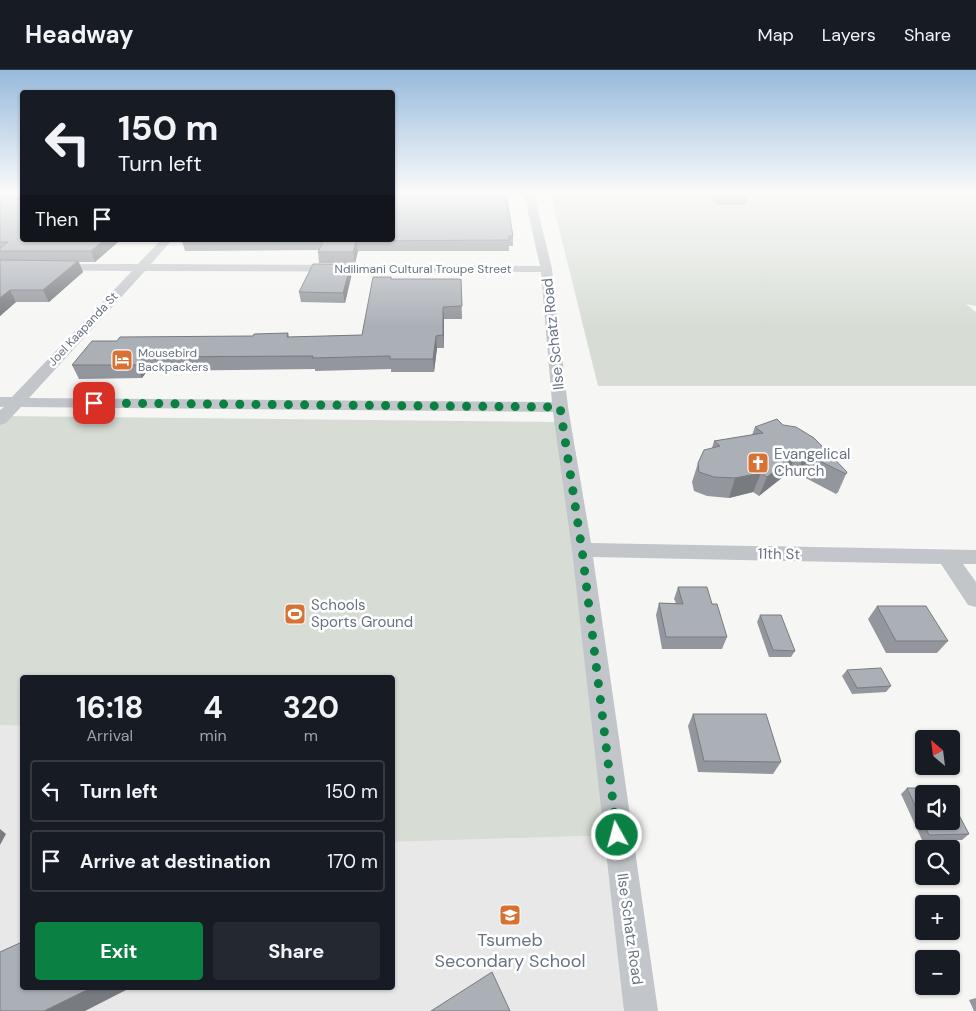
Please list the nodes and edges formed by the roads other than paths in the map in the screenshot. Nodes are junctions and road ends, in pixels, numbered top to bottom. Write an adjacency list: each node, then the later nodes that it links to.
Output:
1 (539, 238): 5 (street, Ilse Schatz Road)
2 (165, 242): 4 (street, Joel Kaapanda St)
3 (0, 267): 4 (street, Ndilimani Cultural Troupe Street)
4 (140, 267): 5 (street, Ndilimani Cultural Troupe Street); 7 (street, Joel Kaapanda St)
5 (546, 269): 8 (street, Ilse Schatz Road)
6 (0, 402): 7 (street)
7 (16, 402): 8 (street); 9 (street, Joel Kaapanda St)
8 (560, 407): 10 (street, Ilse Schatz Road)
9 (0, 420)
10 (582, 550): 11 (street, 11th St); 14 (street, Ilse Schatz Road)
11 (947, 557): 12 (street, 11th St); 13 (street)
12 (976, 557)
13 (976, 599)
14 (641, 1011)

